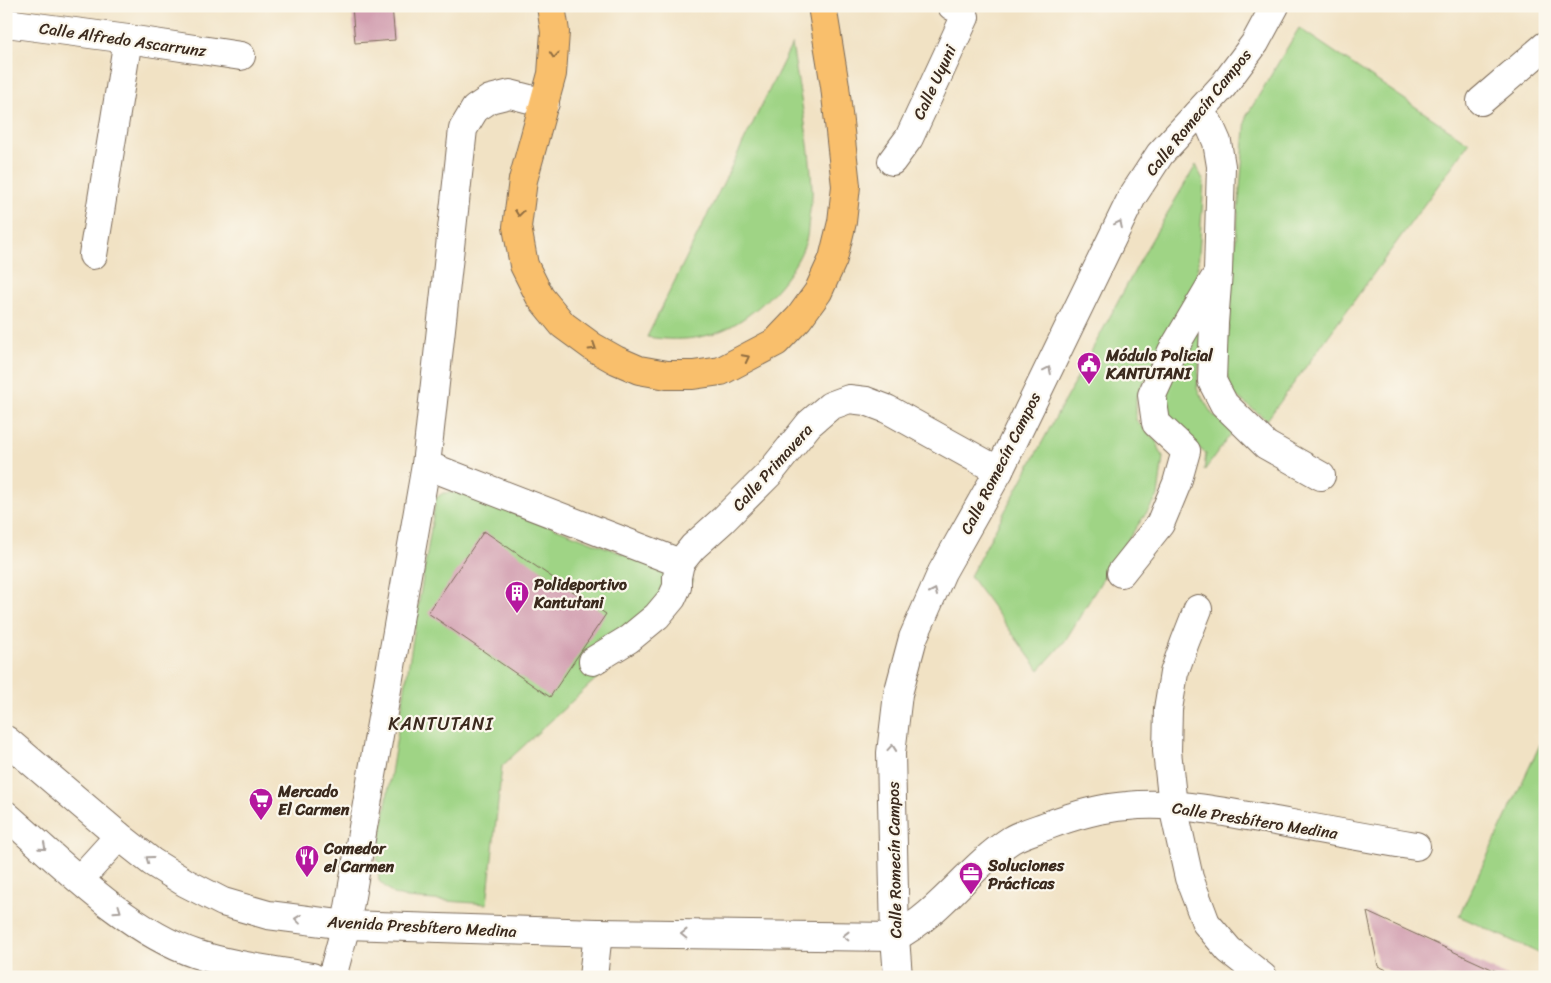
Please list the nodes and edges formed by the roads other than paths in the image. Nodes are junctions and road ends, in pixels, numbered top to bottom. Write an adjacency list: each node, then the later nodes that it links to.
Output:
1 (551, 6): 10 (main road, one-way to 10)
2 (822, 6): 10 (main road, one-way to 2)
3 (952, 6): 12 (street, Calle Uyuni)
4 (1275, 6): 11 (street, Calle Romecín Campos)
5 (6, 23): 6 (street, Calle Alfredo Ascarrunz)
6 (128, 39): 8 (street, Calle Alfredo Ascarrunz); 13 (street)
7 (1545, 46): 9 (street)
8 (241, 56)
9 (1482, 101)
10 (545, 103): 15 (street)
11 (1197, 114): 14 (street); 16 (street, Calle Romecín Campos, one-way to 11)
12 (892, 161)
13 (92, 256)
14 (1218, 272): 17 (street); 19 (street)
15 (426, 465): 18 (street); 28 (street)
16 (999, 471): 18 (street, Calle Primavera); 30 (street, Calle Romecín Campos, one-way to 16)
17 (1321, 476)
18 (680, 563): 21 (street)
19 (1121, 573)
20 (1198, 609): 23 (street)
21 (593, 661)
22 (6, 740): 25 (street, Avenida Presbítero Medina)
23 (1173, 806): 26 (street, Calle Presbítero Medina); 30 (street, Calle Presbítero Medina); 35 (street)
24 (6, 814): 27 (street, one-way to 27)
25 (119, 836): 27 (street); 28 (street, Avenida Presbítero Medina, one-way to 25)
26 (1416, 846)
27 (80, 879): 31 (street, one-way to 31)
28 (346, 924): 29 (street, Avenida Presbítero Medina); 32 (street)
29 (598, 933): 30 (street, Avenida Presbítero Medina, one-way to 29); 33 (street)
30 (895, 937): 34 (street, Calle Romecín Campos)
31 (312, 977)
32 (332, 977)
33 (593, 977)
34 (898, 977)
35 (1263, 977)

